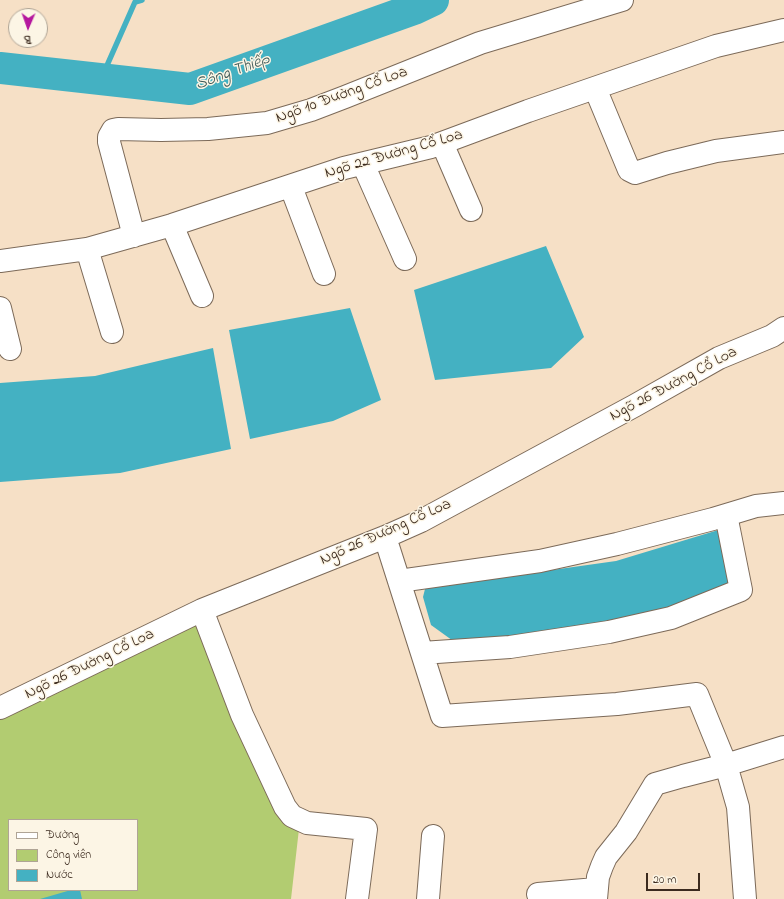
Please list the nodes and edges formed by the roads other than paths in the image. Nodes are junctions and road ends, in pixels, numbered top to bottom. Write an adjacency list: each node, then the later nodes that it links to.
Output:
1 (622, 0): 10 (street, Ngõ 10 Đường Cổ Loa)
2 (784, 30): 3 (street, Ngõ 22 Đường Cổ Loa)
3 (595, 88): 4 (street); 5 (street, Ngõ 22 Đường Cổ Loa)
4 (784, 142)
5 (442, 143): 6 (street, Ngõ 22 Đường Cổ Loa); 8 (street)
6 (364, 164): 7 (street, Ngõ 22 Đường Cổ Loa); 12 (street)
7 (291, 187): 9 (street, Ngõ 22 Đường Cổ Loa); 14 (street)
8 (471, 210)
9 (172, 225): 10 (street, Ngõ 22 Đường Cổ Loa); 15 (street)
10 (134, 236): 11 (street, Ngõ 22 Đường Cổ Loa)
11 (87, 249): 13 (street, Ngõ 22 Đường Cổ Loa); 18 (street)
12 (405, 259)
13 (0, 261)
14 (324, 274)
15 (202, 296)
16 (0, 308): 19 (street)
17 (784, 328): 22 (street, Ngõ 26 Đường Cổ Loa)
18 (112, 332)
19 (10, 349)
20 (784, 503): 21 (street)
21 (726, 515): 23 (street); 25 (street)
22 (386, 537): 23 (street); 24 (street, Ngõ 26 Đường Cổ Loa)
23 (399, 581): 25 (street)
24 (202, 610): 26 (street, Ngõ 26 Đường Cổ Loa); 32 (street)
25 (422, 653): 28 (street)
26 (0, 708)
27 (784, 747): 28 (street)
28 (726, 765): 31 (street); 34 (street)
29 (434, 836): 33 (street)
30 (538, 894): 31 (street)
31 (596, 894)
32 (357, 899)
33 (428, 899)
34 (745, 899)

